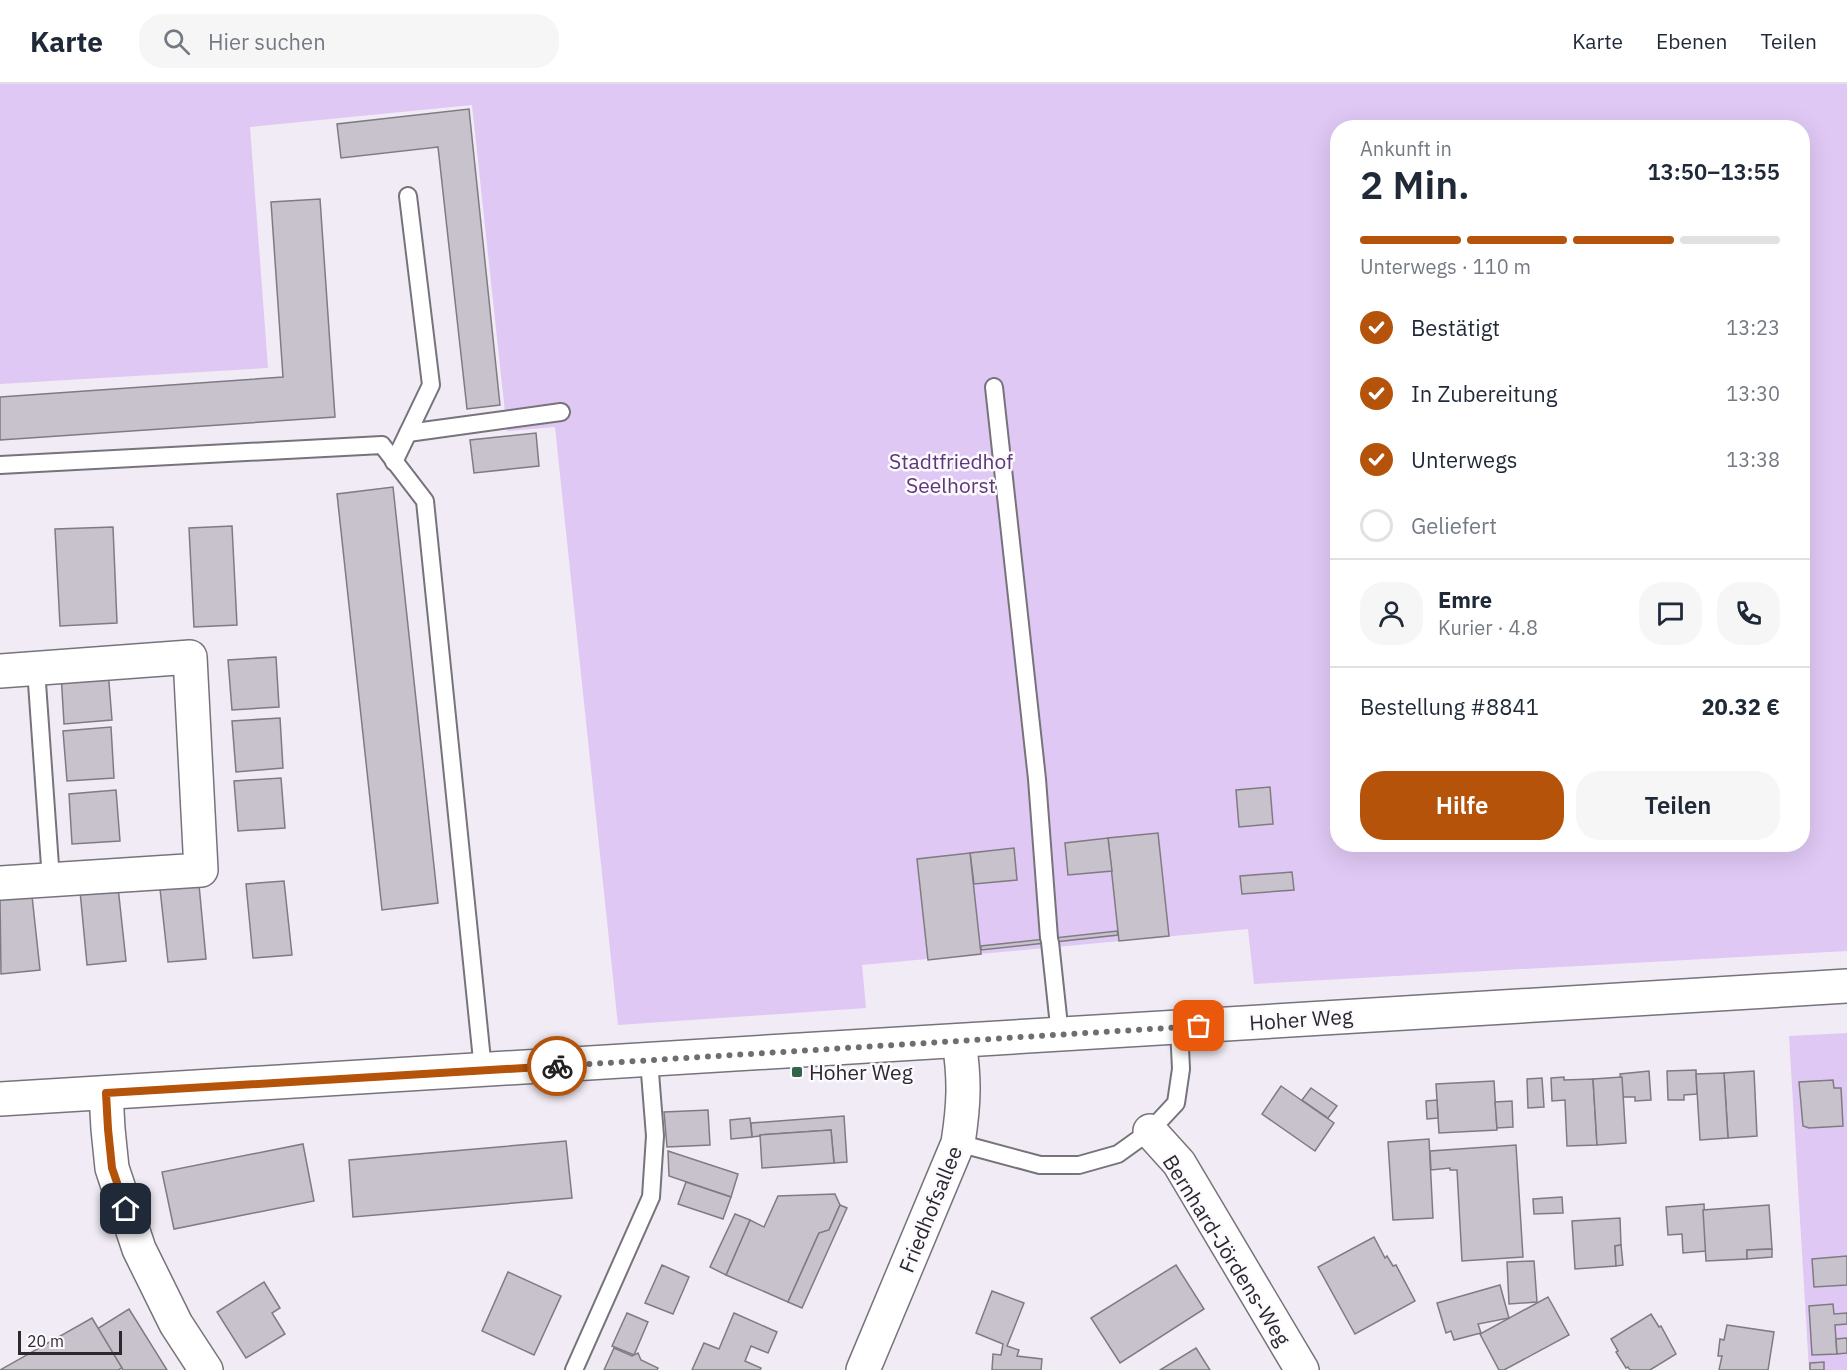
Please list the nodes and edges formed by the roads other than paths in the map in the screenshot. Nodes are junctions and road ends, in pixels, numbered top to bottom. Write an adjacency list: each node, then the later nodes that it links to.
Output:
1 (408, 196): 4 (lane)
2 (993, 387): 13 (lane)
3 (561, 412): 4 (lane)
4 (408, 433): 5 (lane)
5 (394, 462): 6 (lane); 16 (lane)
6 (0, 465)
7 (36, 669): 8 (street); 9 (lane); 9 (street)
8 (0, 671)
9 (51, 880): 10 (street)
10 (0, 883)
11 (1847, 986): 12 (street, Hoher Weg)
12 (1179, 1027): 13 (street, Hoher Weg); 19 (lane)
13 (1060, 1035): 14 (street, Hoher Weg)
14 (959, 1041): 15 (street, Hoher Weg); 20 (street, Friedhofsallee)
15 (649, 1060): 16 (street, Hoher Weg); 22 (lane)
16 (483, 1070): 17 (street, Hoher Weg)
17 (106, 1093): 18 (street, Hoher Weg); 21 (street)
18 (0, 1099)
19 (1150, 1131): 20 (lane); 24 (street, Bernhard-Jördens-Weg)
20 (958, 1143): 23 (street, Friedhofsallee)
21 (206, 1370)
22 (574, 1370)
23 (863, 1370)
24 (1302, 1370)

